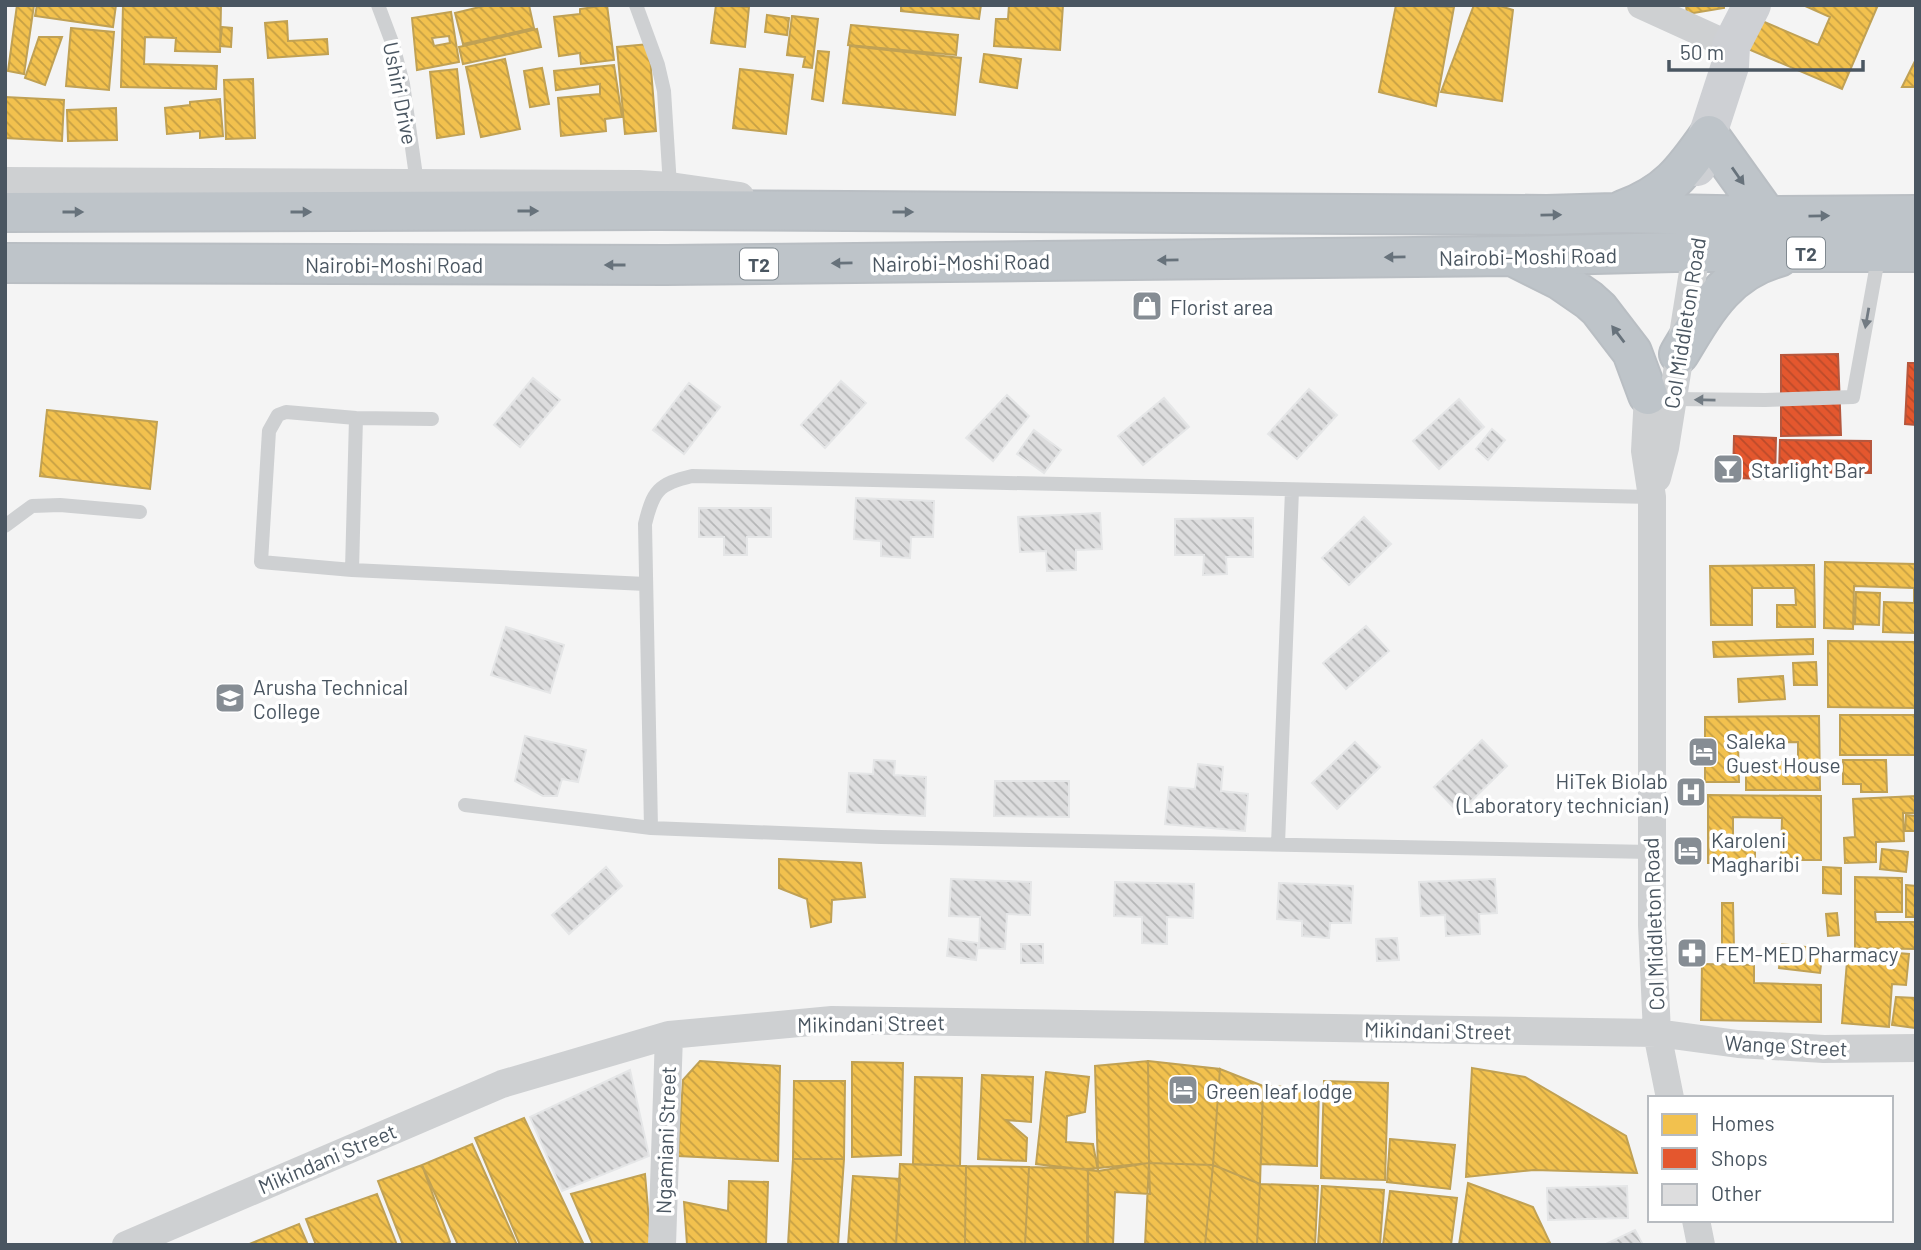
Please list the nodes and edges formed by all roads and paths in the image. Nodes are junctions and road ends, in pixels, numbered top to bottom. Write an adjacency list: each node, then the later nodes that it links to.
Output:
1 (378, 5): 8 (lane, Ushiri Drive)
2 (636, 5): 9 (lane)
3 (1641, 5): 5 (street)
4 (1752, 5): 5 (street, Col Middleton Road)
5 (1731, 46): 6 (street, Col Middleton Road)
6 (1709, 135): 12 (highway); 13 (street, Col Middleton Road); 15 (highway, one-way to 15)
7 (5, 181): 8 (street)
8 (417, 183): 9 (street)
9 (670, 186): 10 (street)
10 (843, 211): 11 (highway, Nairobi-Moshi Road / T2, one-way to 10); 12 (highway, Nairobi-Moshi Road / T2, one-way to 12)
11 (5, 212)
12 (1614, 213): 13 (highway, Nairobi-Moshi Road / T2)
13 (1690, 215): 15 (highway, Nairobi-Moshi Road / T2); 17 (street, Col Middleton Road)
14 (1916, 215): 15 (highway, Nairobi-Moshi Road / T2, one-way to 14)
15 (1767, 216)
16 (1897, 252): 18 (highway, Nairobi-Moshi Road / T2); 22 (lane, one-way to 22)
17 (1686, 253): 18 (highway, Nairobi-Moshi Road / T2); 19 (highway, Nairobi-Moshi Road / T2); 21 (street, Col Middleton Road); 25 (street, Col Middleton Road)
18 (1791, 254): 21 (highway)
19 (1512, 256): 20 (highway, Nairobi-Moshi Road / T2, one-way to 20); 22 (highway, one-way to 19)
20 (5, 263)
21 (1679, 354): 22 (street, Col Middleton Road)
22 (1660, 397): 25 (street, Col Middleton Road); 27 (street, Col Middleton Road)
23 (356, 418): 24 (lane); 30 (lane); 30 (lane)
24 (432, 419)
25 (1667, 430): 27 (street, Col Middleton Road)
26 (1292, 490): 27 (lane); 31 (lane); 34 (lane)
27 (1652, 497): 35 (street, Col Middleton Road)
28 (140, 513): 29 (lane)
29 (5, 526)
30 (352, 570): 31 (lane)
31 (646, 584): 33 (lane)
32 (465, 804): 33 (lane)
33 (651, 828): 34 (lane)
34 (1278, 844): 35 (lane)
35 (1651, 852): 36 (street, Col Middleton Road)
36 (1657, 1033): 37 (street, Mikindani Street); 38 (street, Wange Street); 39 (street, Col Middleton Road)
37 (669, 1035): 41 (street, Mikindani Street); 42 (street, Ngamiani Street)
38 (1916, 1048)
39 (1670, 1096)
40 (1696, 1222): 43 (street)
41 (126, 1245)
42 (662, 1245)
43 (1701, 1245)

